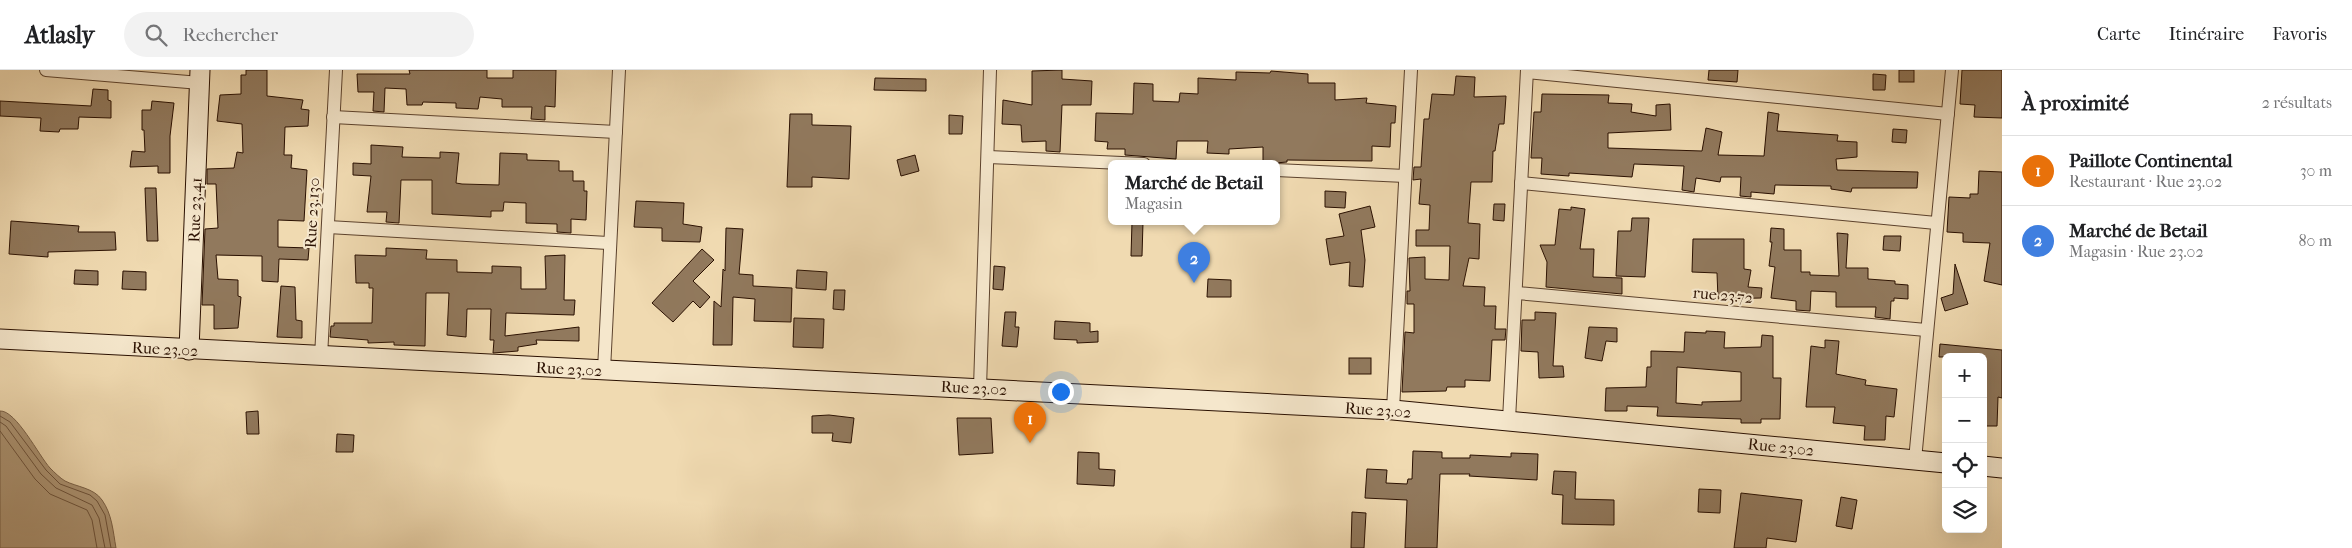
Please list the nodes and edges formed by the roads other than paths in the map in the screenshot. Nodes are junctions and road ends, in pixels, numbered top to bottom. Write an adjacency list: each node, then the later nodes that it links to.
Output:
1 (46, 70): 7 (street)
2 (336, 70): 11 (street, Rue 23.130)
3 (619, 70): 12 (street)
4 (990, 70): 13 (street)
5 (1411, 70): 16 (street)
6 (1952, 70): 10 (street)
7 (73, 71): 9 (street)
8 (1527, 71): 10 (street); 17 (street)
9 (200, 77): 24 (street, Rue 23.41)
10 (1948, 114): 18 (street)
11 (333, 117): 12 (street); 19 (street, Rue 23.130)
12 (616, 132): 20 (street)
13 (988, 157): 14 (street); 27 (street)
14 (1108, 162)
15 (1280, 170): 16 (street)
16 (1405, 176): 28 (street)
17 (1521, 184): 18 (street); 21 (street)
18 (1936, 223): 22 (street)
19 (328, 227): 20 (street); 25 (street, Rue 23.130)
20 (608, 243): 26 (street)
21 (1517, 293): 22 (street, rue 23.72); 29 (street)
22 (1926, 330): 30 (street)
23 (0, 339): 24 (street, Rue 23.02)
24 (189, 350): 25 (street, Rue 23.02)
25 (321, 357): 26 (street, Rue 23.02)
26 (604, 370): 27 (street, Rue 23.02)
27 (980, 388): 28 (street, Rue 23.02)
28 (1393, 410): 29 (street, Rue 23.02)
29 (1509, 420): 30 (street, Rue 23.02)
30 (1916, 460): 31 (street, Rue 23.02)
31 (1942, 463)
32 (1987, 466): 33 (street)
33 (2002, 468)

